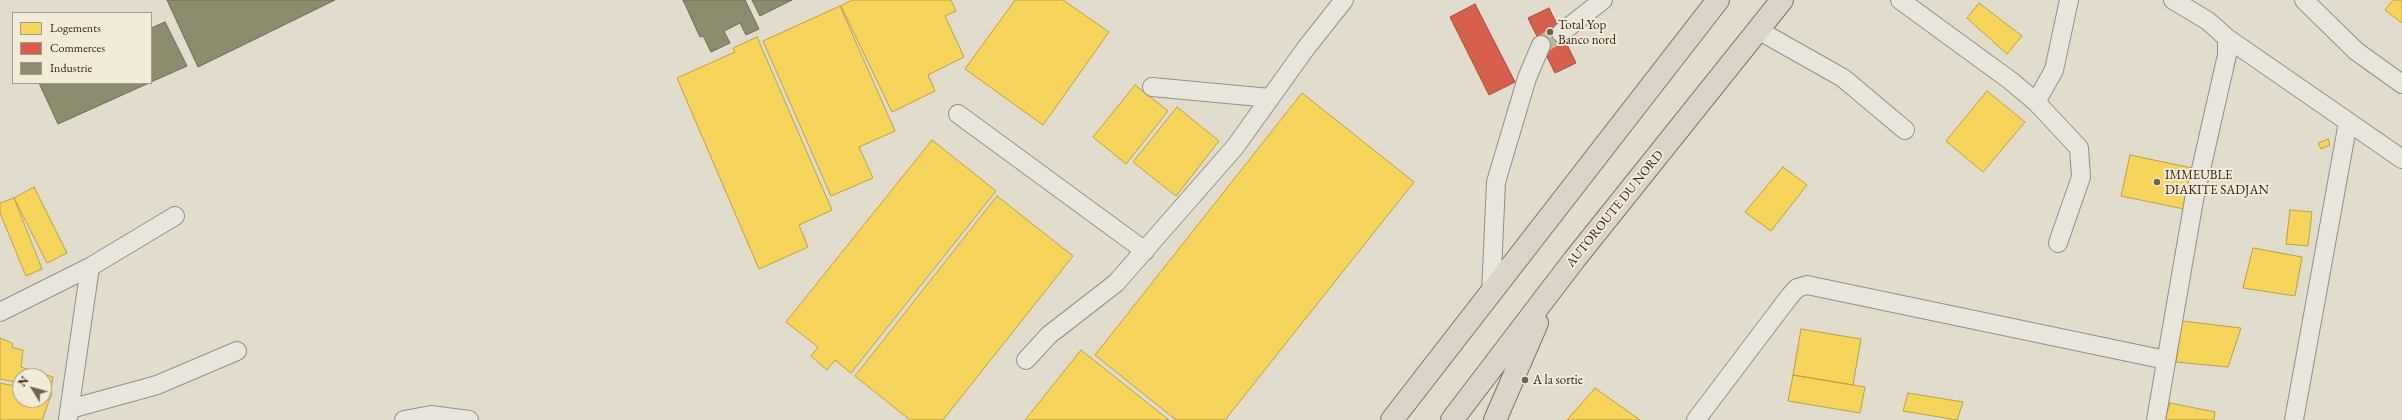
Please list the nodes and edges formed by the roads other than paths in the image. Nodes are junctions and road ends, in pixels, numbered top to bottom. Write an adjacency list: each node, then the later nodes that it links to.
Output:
1 (1344, 0): 15 (street)
2 (1604, 0): 10 (street)
3 (1718, 0): 26 (highway)
4 (1782, 0): 9 (highway, AUTOROUTE DU NORD)
5 (1900, 0): 16 (street)
6 (2069, 0): 16 (street)
7 (2173, 0): 11 (street)
8 (2304, 0): 13 (street)
9 (1758, 30): 19 (street); 24 (highway, AUTOROUTE DU NORD)
10 (1561, 33)
11 (2227, 38): 18 (street); 30 (street)
12 (1541, 45): 26 (street)
13 (2402, 84)
14 (1152, 87): 15 (street)
15 (1270, 98): 23 (street)
16 (2036, 102): 22 (street)
17 (958, 114): 23 (street)
18 (2348, 122): 20 (street); 39 (street)
19 (1905, 130)
20 (2402, 159)
21 (175, 216): 25 (street)
22 (2058, 243)
23 (1145, 251): 29 (street)
24 (1574, 260): 35 (highway, AUTOROUTE DU NORD); 36 (highway)
25 (90, 267): 27 (street); 31 (street)
26 (1491, 294): 34 (highway)
27 (0, 312)
28 (238, 351): 31 (street)
29 (1026, 360)
30 (2166, 360): 37 (street); 38 (street)
31 (69, 415)
32 (404, 420): 33 (street)
33 (469, 420)
34 (1392, 420)
35 (1452, 420)
36 (1495, 420)
37 (1696, 420)
38 (2156, 420)
39 (2294, 420)

